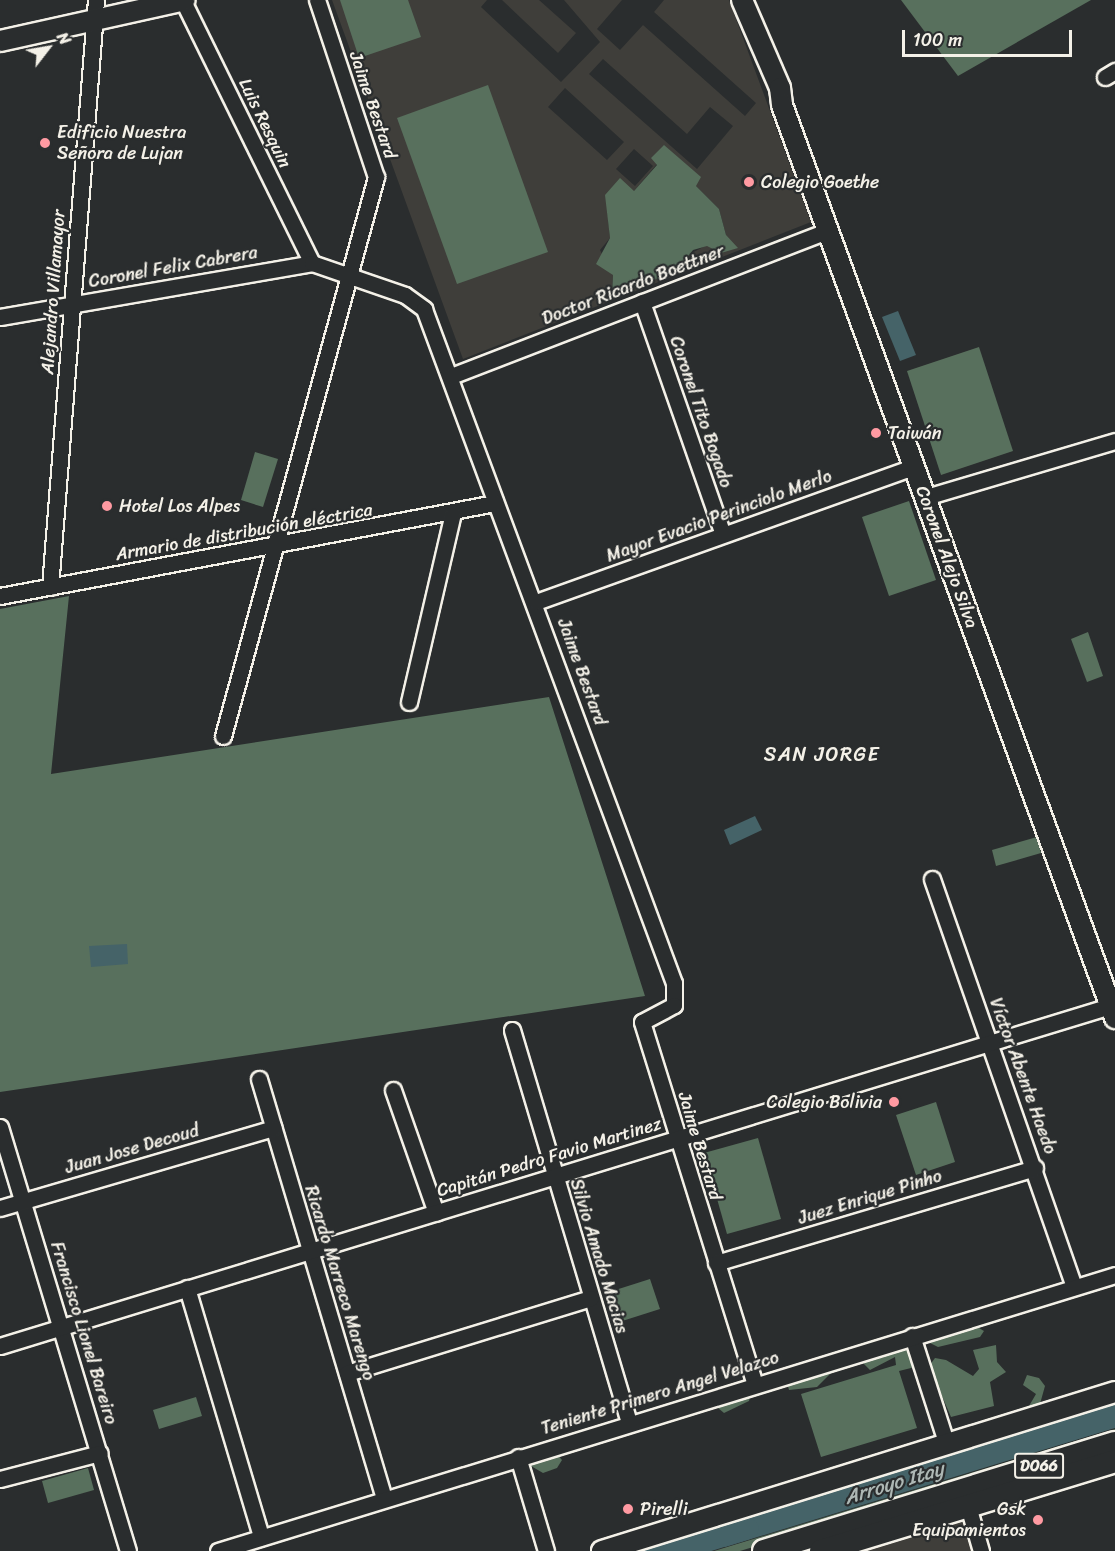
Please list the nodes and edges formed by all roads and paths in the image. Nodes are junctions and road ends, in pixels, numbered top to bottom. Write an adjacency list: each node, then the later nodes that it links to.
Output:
1 (96, 0): 5 (street, Alejandro Villamayor)
2 (184, 0): 5 (main road); 8 (street, Luis Resquin)
3 (317, 0): 9 (street, Jaime Bestard)
4 (742, 0): 7 (main road, Coronel Alejo Silva)
5 (94, 23): 6 (main road); 11 (street, Alejandro Villamayor)
6 (0, 41)
7 (829, 230): 10 (street, Doctor Ricardo Boettner); 15 (main road, Coronel Alejo Silva)
8 (312, 263): 9 (street, Coronel Felix Cabrera); 11 (street, Coronel Felix Cabrera)
9 (351, 275): 13 (street, Jaime Bestard); 20 (street)
10 (642, 302): 13 (street, Doctor Ricardo Boettner); 19 (street, Coronel Tito Bogado)
11 (70, 304): 12 (street, Coronel Felix Cabrera); 21 (street, Alejandro Villamayor)
12 (0, 317)
13 (451, 375): 17 (street, Jaime Bestard)
14 (1115, 441): 16 (street)
15 (915, 466): 16 (main road, Coronel Alejo Silva); 19 (street, Mayor Evacio Perinciolo Merlo)
16 (926, 497): 27 (main road, Coronel Alejo Silva)
17 (495, 503): 18 (street, Armario de distribución eléctrica); 23 (street, Jaime Bestard)
18 (453, 513): 20 (street, Armario de distribución eléctrica); 24 (street)
19 (723, 534): 23 (street, Mayor Evacio Perinciolo Merlo)
20 (271, 548): 21 (street, Armario de distribución eléctrica); 25 (street)
21 (50, 587): 22 (street, Armario de distribución eléctrica)
22 (0, 596)
23 (536, 602): 34 (street, Jaime Bestard)
24 (409, 702)
25 (223, 736)
26 (932, 879): 29 (street, Víctor Abente Haedo)
27 (1113, 1012): 29 (street, Capitán Pedro Favio Martinez)
28 (512, 1030): 36 (street, Silvio Amado Macias)
29 (989, 1042): 34 (street, Capitán Pedro Favio Martinez); 35 (street, Víctor Abente Haedo)
30 (259, 1079): 33 (street, Ricardo Marreco Marengo)
31 (393, 1089): 39 (street)
32 (0, 1127): 37 (street, Francisco Lionel Bareiro)
33 (274, 1128): 37 (street, Juan Jose Decoud); 40 (street, Ricardo Marreco Marengo)
34 (677, 1138): 36 (street, Capitán Pedro Favio Martinez); 41 (street, Jaime Bestard)
35 (1035, 1168): 41 (street, Juez Enrique Pinho); 43 (street, Víctor Abente Haedo)
36 (554, 1178): 39 (street, Capitán Pedro Favio Martinez); 45 (street, Silvio Amado Macias)
37 (23, 1201): 38 (street, Juan Jose Decoud); 46 (street, Francisco Lionel Bareiro)
38 (0, 1208)
39 (436, 1213): 40 (street, Capitán Pedro Favio Martinez)
40 (311, 1252): 44 (street, Capitán Pedro Favio Martinez); 49 (street, Ricardo Marreco Marengo)
41 (716, 1263): 50 (street, Jaime Bestard)
42 (1115, 1275): 43 (street, Teniente Primero Angel Velazco)
43 (1074, 1287): 47 (street, Teniente Primero Angel Velazco)
44 (188, 1288): 46 (street, Capitán Pedro Favio Martinez); 61 (street)
45 (591, 1298): 49 (street); 52 (street, Silvio Amado Macias)
46 (61, 1329): 48 (street, Capitán Pedro Favio Martinez); 55 (street, Francisco Lionel Bareiro)
47 (912, 1336): 50 (street, Teniente Primero Angel Velazco); 54 (street)
48 (0, 1346)
49 (347, 1373): 60 (street, Ricardo Marreco Marengo)
50 (755, 1384): 52 (street, Teniente Primero Angel Velazco)
51 (1115, 1392): 54 (main road)
52 (629, 1423): 56 (street, Teniente Primero Angel Velazco)
53 (1115, 1443): 59 (highway, D066)
54 (947, 1445): 65 (main road)
55 (100, 1453): 58 (street); 62 (street, Francisco Lionel Bareiro)
56 (518, 1457): 60 (street, Teniente Primero Angel Velazco); 64 (street)
57 (1115, 1461): 59 (highway, D066)
58 (0, 1479)
59 (965, 1497): 66 (highway, D066); 67 (highway, D066); 68 (street)
60 (384, 1498): 61 (street, Teniente Primero Angel Velazco)
61 (261, 1537): 63 (street, Teniente Primero Angel Velazco)
62 (128, 1551)
63 (218, 1551)
64 (546, 1551)
65 (602, 1551)
66 (764, 1551)
67 (821, 1551)
68 (981, 1551)

